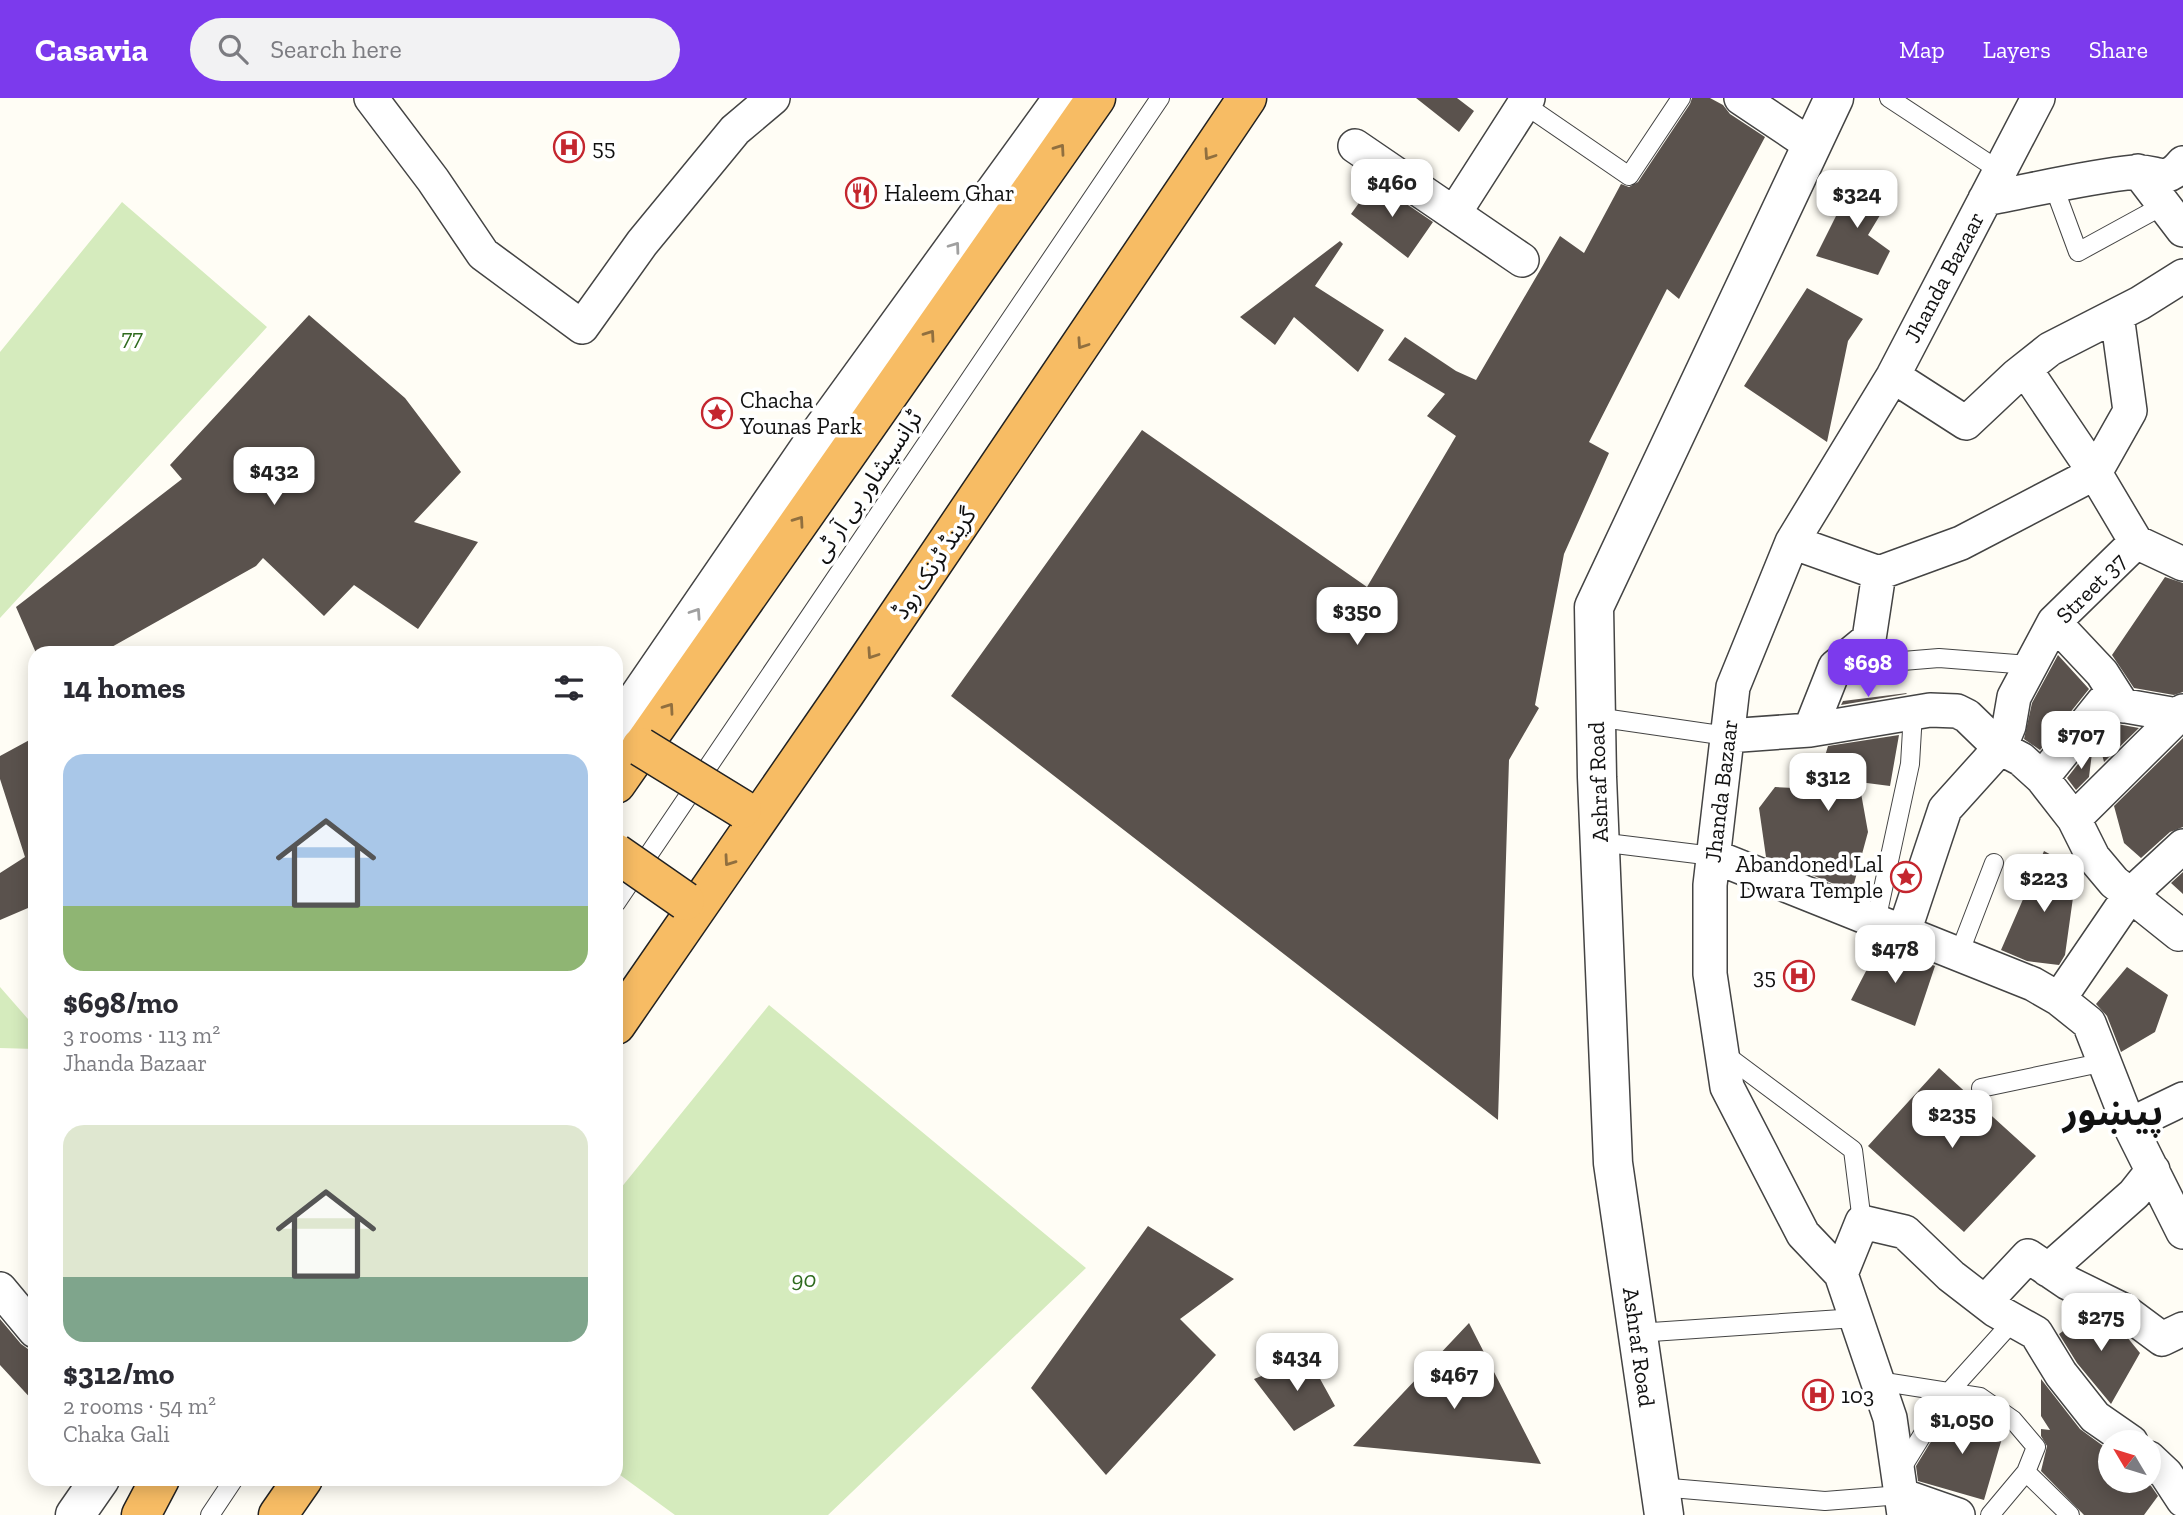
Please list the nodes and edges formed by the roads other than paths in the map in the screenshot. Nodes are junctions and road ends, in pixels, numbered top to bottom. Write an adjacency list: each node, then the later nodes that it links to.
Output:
1 (371, 98): 2 (street)
2 (772, 98)
3 (1063, 98): 40 (street, one-way to 3)
4 (1096, 98): 40 (highway, one-way to 4)
5 (1160, 98): 51 (lane, ٹرانسپشاور بی آر ٹی)
6 (1247, 98): 44 (highway, گرینڈ ٹرنک روڈ, one-way to 44)
7 (1681, 98): 12 (lane)
8 (1741, 98): 13 (street)
9 (1833, 98): 13 (street, Ashraf Road)
10 (1889, 98): 17 (lane)
11 (2038, 98): 17 (street, Jhanda Bazaar)
12 (1522, 100): 19 (street)
13 (1811, 145): 37 (street, Ashraf Road)
14 (1355, 146): 19 (street)
15 (2183, 163): 16 (street)
16 (2138, 171): 18 (street); 20 (street)
17 (1992, 185): 18 (street); 25 (street, Jhanda Bazaar)
18 (2054, 187): 20 (lane)
19 (1455, 212): 21 (street)
20 (2173, 218)
21 (1522, 260)
22 (2183, 276): 23 (street)
23 (2117, 315): 24 (street); 26 (street)
24 (2025, 369): 25 (street); 26 (street)
25 (1893, 376): 27 (street, Jhanda Bazaar)
26 (2095, 472): 28 (street); 30 (street)
27 (1792, 541): 30 (street); 39 (street, Jhanda Bazaar)
28 (2136, 542): 29 (street); 31 (street, Street 37)
29 (2183, 564)
30 (1879, 573): 33 (street)
31 (2054, 622): 32 (street, Street 37); 34 (street)
32 (2029, 666): 33 (lane); 41 (street, Street 37)
33 (1835, 667): 38 (street)
34 (2123, 706): 36 (street); 43 (street)
35 (1913, 713): 38 (street); 41 (street); 54 (lane)
36 (2182, 714): 45 (street)
37 (1596, 717): 39 (lane); 46 (street, Ashraf Road)
38 (1810, 730): 39 (street)
39 (1727, 736): 48 (street, Jhanda Bazaar)
40 (629, 738): 42 (highway); 44 (highway, bridge)
41 (2000, 748): 43 (street); 54 (street, Street 37)
42 (623, 759)
43 (2042, 778): 45 (street)
44 (749, 815): 53 (highway, گرینڈ ٹرنک روڈ, one-way to 53)
45 (2074, 819): 52 (street)
46 (1600, 842): 48 (lane); 75 (street, Ashraf Road)
47 (2183, 846): 52 (street)
48 (1713, 856): 54 (street); 59 (street, Jhanda Bazaar)
49 (623, 858): 53 (highway, bridge)
50 (1994, 863): 56 (lane)
51 (623, 892)
52 (2130, 895): 55 (street); 57 (street)
53 (691, 904): 58 (highway, گرینڈ ٹرنک روڈ)
54 (1890, 927): 56 (street)
55 (2183, 932)
56 (1959, 954): 57 (street)
57 (2059, 999): 60 (street)
58 (623, 1014)
59 (1721, 1052): 65 (lane); 68 (street, Jhanda Bazaar)
60 (2105, 1062): 61 (lane); 63 (street)
61 (1981, 1088)
62 (2183, 1099): 63 (street)
63 (2129, 1125): 64 (street)
64 (2166, 1180): 66 (street); 67 (street)
65 (1862, 1222): 68 (street); 70 (street)
66 (2183, 1232)
67 (2048, 1270): 70 (street); 74 (street)
68 (1841, 1274): 71 (street, Jhanda Bazaar)
69 (0, 1289): 73 (street)
70 (1985, 1302): 72 (street)
71 (1856, 1318): 75 (lane); 76 (street, Jhanda Bazaar)
72 (2014, 1320): 77 (lane); 78 (street)
73 (28, 1323)
74 (2183, 1329)
75 (1637, 1333): 87 (street, Ashraf Road)
76 (1878, 1381): 77 (lane); 85 (street, Jhanda Bazaar)
77 (1948, 1392): 80 (lane); 85 (lane)
78 (2114, 1430)
79 (2161, 1469): 86 (street)
80 (2026, 1472): 94 (lane); 95 (lane)
81 (95, 1486): 89 (street)
82 (156, 1486): 90 (highway)
83 (229, 1486): 91 (lane)
84 (298, 1486): 92 (highway)
85 (1901, 1495): 87 (lane); 93 (street)
86 (2183, 1500)
87 (1662, 1501)
88 (2183, 1506): 96 (street)
89 (75, 1515)
90 (141, 1515)
91 (210, 1515)
92 (278, 1515)
93 (1958, 1515)
94 (1990, 1515)
95 (2070, 1515)
96 (2174, 1515)

